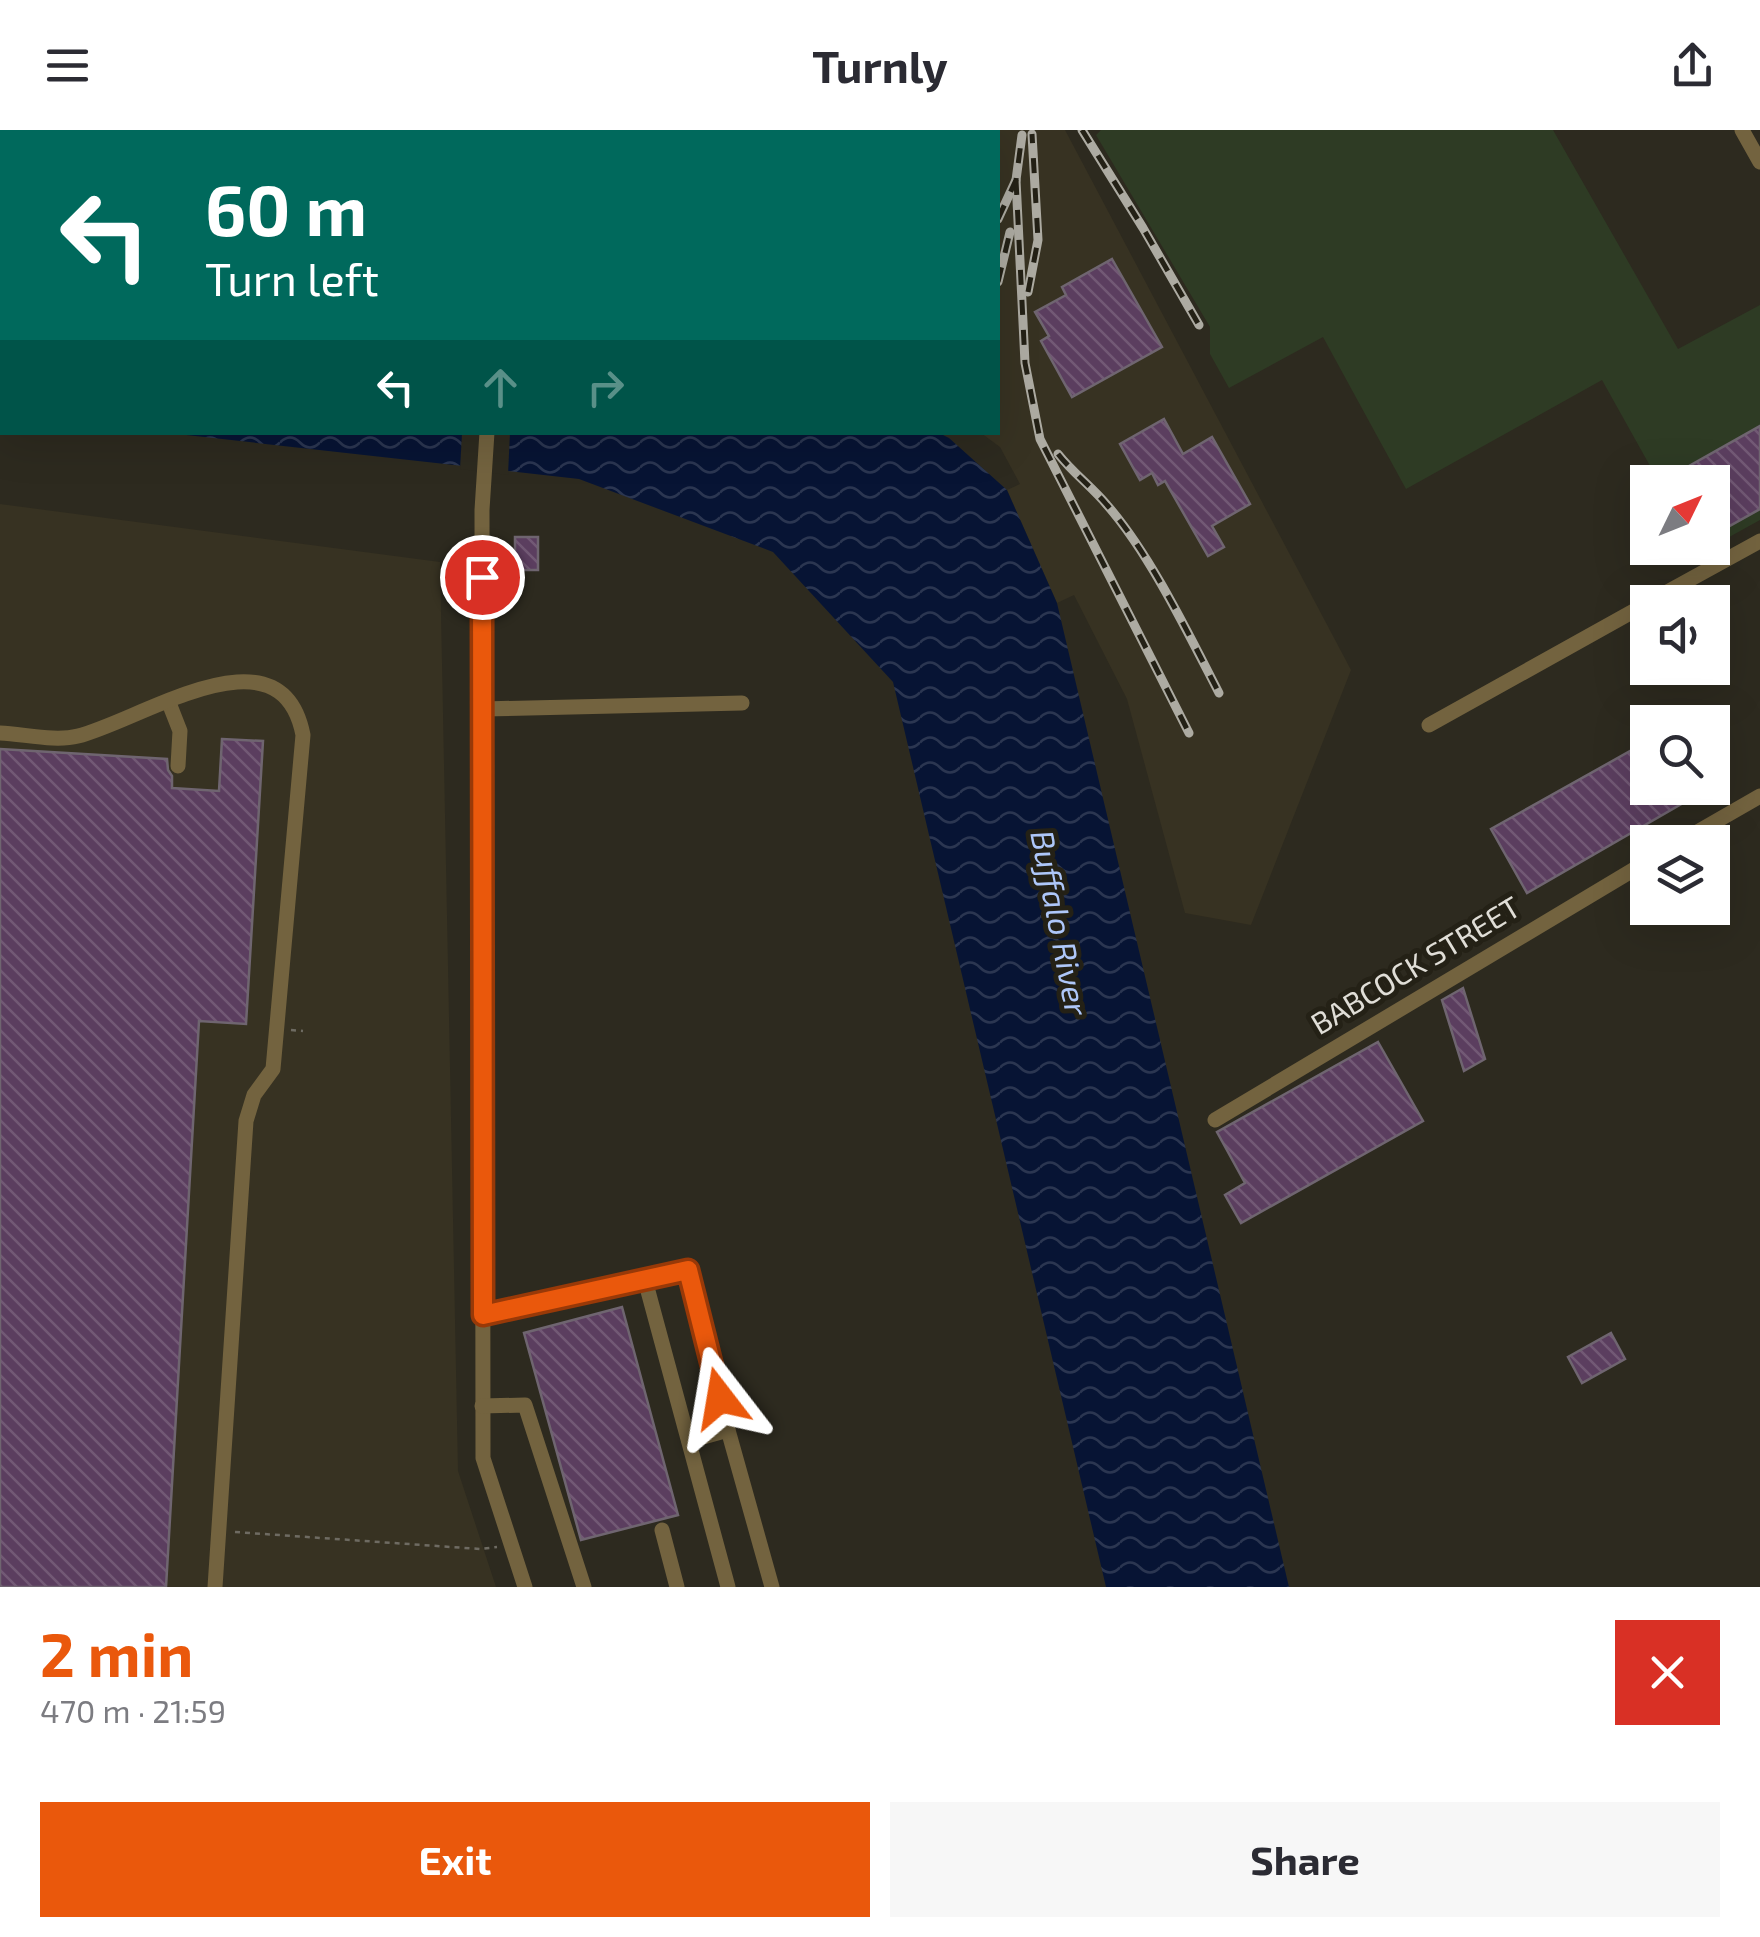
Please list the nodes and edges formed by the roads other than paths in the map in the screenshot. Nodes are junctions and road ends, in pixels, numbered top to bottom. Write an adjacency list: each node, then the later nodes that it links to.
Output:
1 (1742, 130): 2 (street)
2 (1760, 162)
3 (487, 435): 9 (street)
4 (1760, 540): 5 (street)
5 (1680, 585)
6 (1630, 613): 10 (street)
7 (169, 702): 11 (street); 12 (street); 23 (street)
8 (742, 703): 9 (street)
9 (483, 709): 18 (street)
10 (1429, 725)
11 (0, 733)
12 (178, 766)
13 (1760, 796): 14 (street)
14 (1710, 825)
15 (1630, 872): 16 (street, BABCOCK STREET)
16 (1214, 1120)
17 (645, 1280): 18 (street); 20 (street); 21 (street)
18 (483, 1315): 19 (street)
19 (482, 1406): 24 (street); 25 (street)
20 (728, 1430): 21 (street); 28 (street)
21 (689, 1442): 27 (street)
22 (662, 1530): 26 (street)
23 (215, 1587)
24 (525, 1587)
25 (584, 1587)
26 (678, 1587)
27 (728, 1587)
28 (772, 1587)

